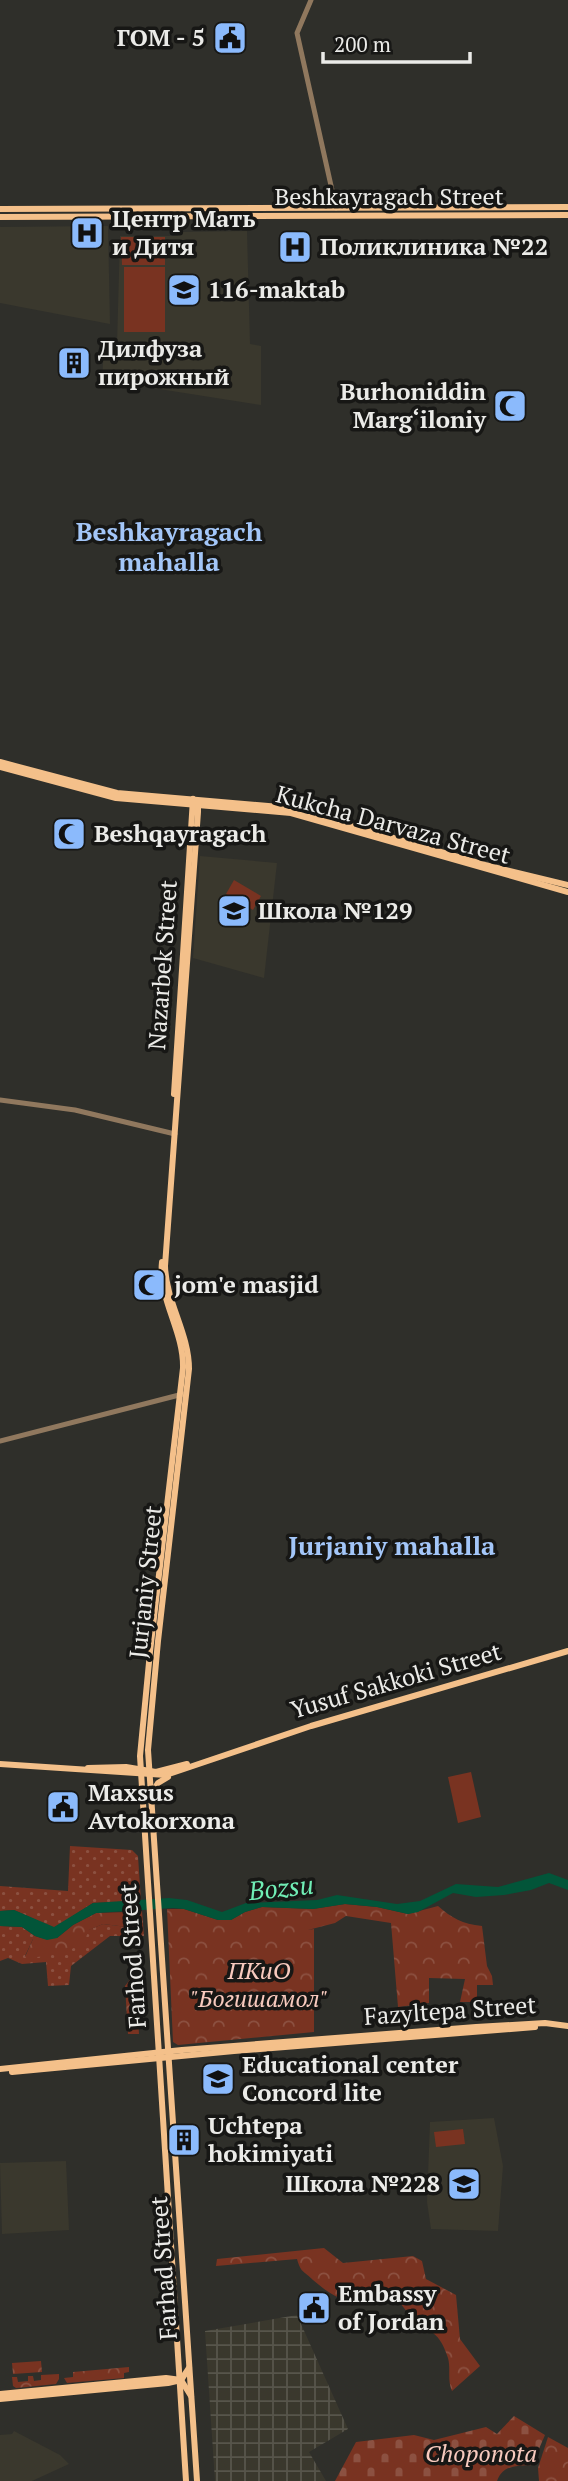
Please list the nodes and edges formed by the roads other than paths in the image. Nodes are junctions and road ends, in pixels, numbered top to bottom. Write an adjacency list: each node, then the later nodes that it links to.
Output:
1 (311, 0): 4 (street)
2 (568, 207): 4 (main road, Beshkayragach Street)
3 (0, 209): 4 (main road, Beshkayragach Street)
4 (336, 212): 5 (main road, Beshkayragach Street); 6 (main road, Beshkayragach Street)
5 (568, 215)
6 (0, 217)
7 (0, 765): 8 (main road, Kukcha Darvaza Street)
8 (195, 802): 9 (main road, Kukcha Darvaza Street); 10 (main road, Kukcha Darvaza Street); 12 (main road, Nazarbek Street)
9 (568, 885)
10 (568, 892)
11 (0, 1100): 12 (street)
12 (173, 1134): 13 (main road, Nazarbek Street)
13 (174, 1315): 14 (main road, Jurjaniy Street)
14 (182, 1394): 15 (street); 18 (main road, Jurjaniy Street); 21 (main road, Jurjaniy Street)
15 (0, 1441)
16 (568, 1651): 17 (main road, Yusuf Sakkoki Street)
17 (236, 1750): 21 (main road, Yusuf Sakkoki Street); 22 (main road, Yusuf Sakkoki Street)
18 (140, 1756): 20 (main road); 21 (main road, Jurjaniy Street)
19 (0, 1764): 20 (main road, Yusuf Sakkoki Street)
20 (127, 1770): 21 (main road, Yusuf Sakkoki Street); 23 (main road)
21 (146, 1773): 22 (main road, Yusuf Sakkoki Street); 23 (main road, Jurjaniy Street); 24 (main road, Jurjaniy Street)
22 (176, 1773): 24 (main road)
23 (143, 1794): 25 (main road, Jurjaniy Street)
24 (151, 1799): 26 (main road, Jurjaniy Street)
25 (146, 1856): 29 (main road, Farhod Street)
26 (155, 1856): 28 (main road, Farhod Street)
27 (568, 2027): 28 (main road, Fazyltepa Street)
28 (168, 2055): 29 (main road, Fazyltepa Street); 32 (main road, Farhad Street)
29 (159, 2056): 30 (main road, Fazyltepa Street); 31 (main road, Farhad Street)
30 (0, 2071)
31 (180, 2361): 33 (main road, Farhad Street); 34 (main road)
32 (190, 2367): 33 (main road); 36 (main road, Farhad Street)
33 (181, 2380): 34 (main road); 36 (main road); 37 (main road, Farhad Street)
34 (165, 2381): 35 (main road); 37 (main road)
35 (0, 2396)
36 (192, 2399): 39 (main road, Farhad Street)
37 (182, 2400): 38 (main road, Farhad Street)
38 (186, 2481)
39 (197, 2481)

